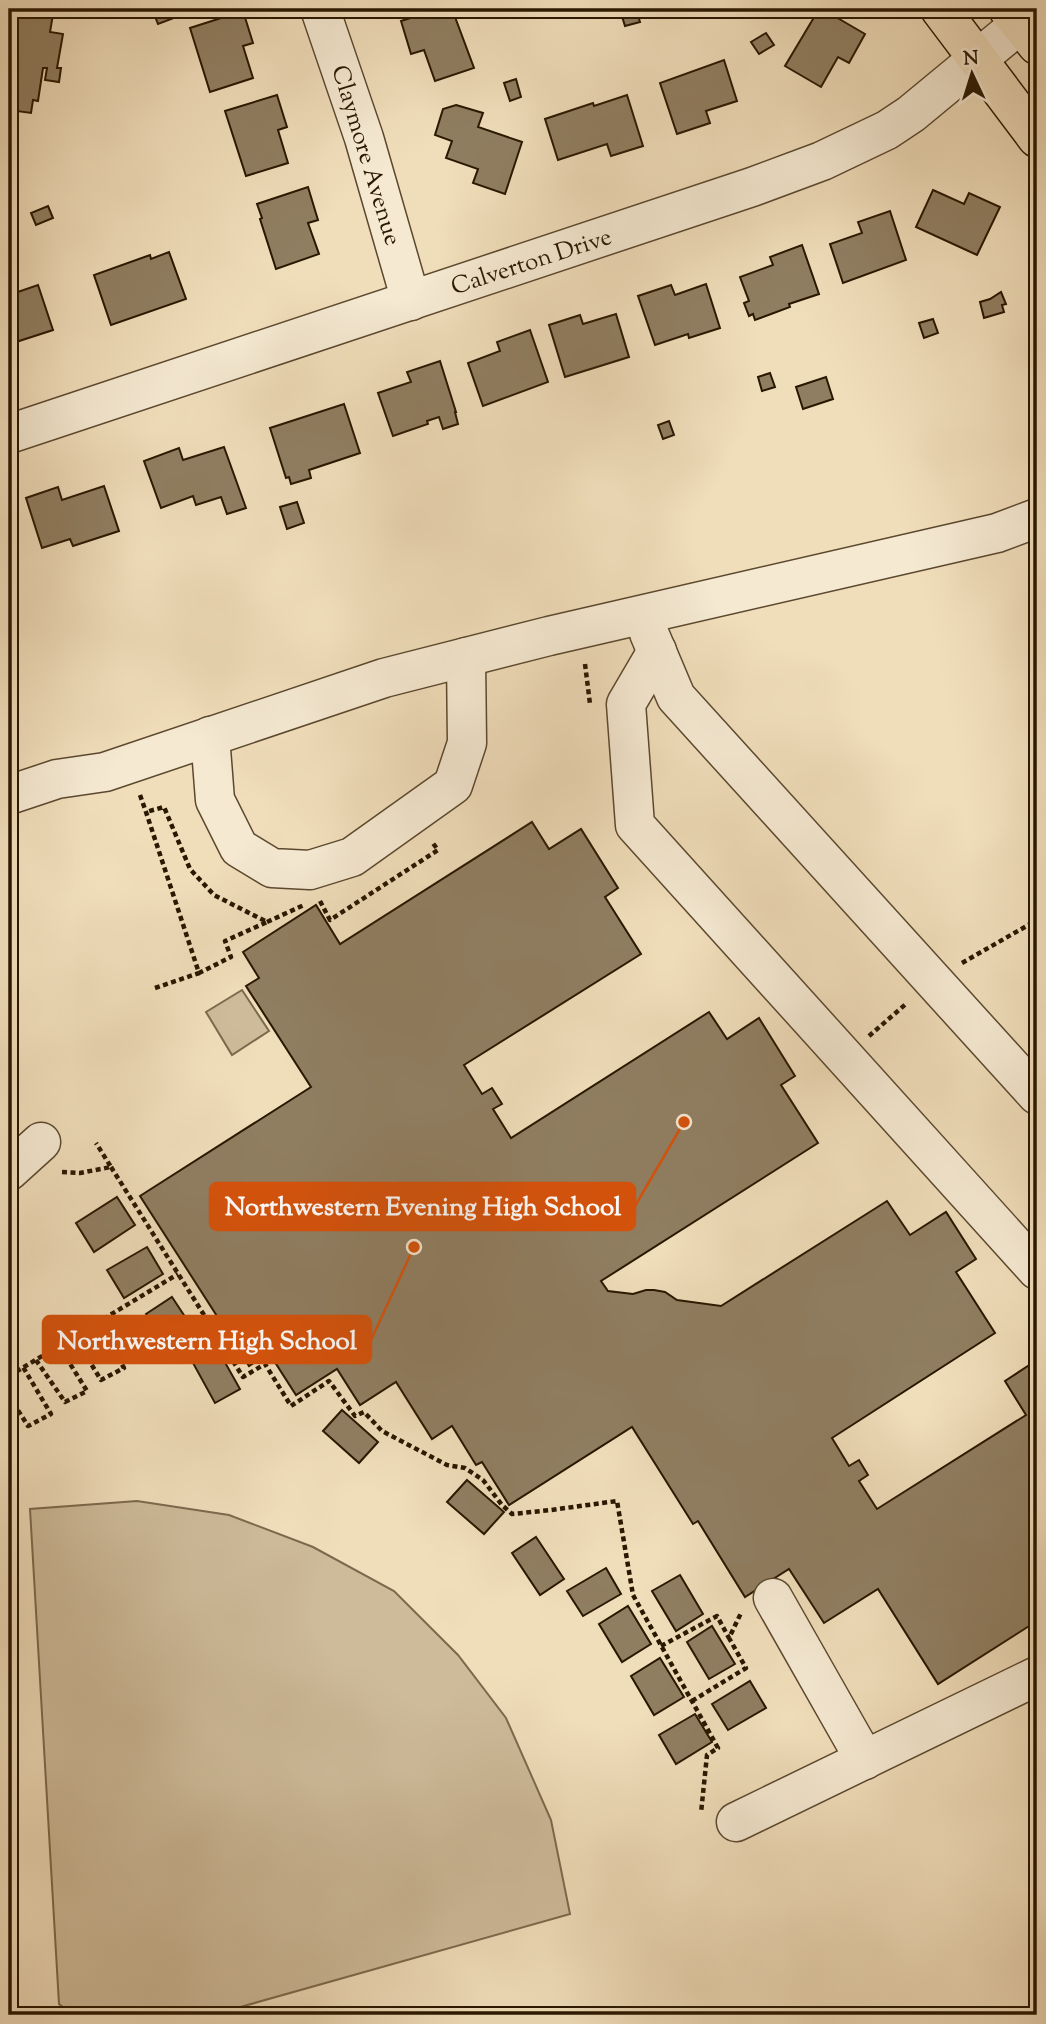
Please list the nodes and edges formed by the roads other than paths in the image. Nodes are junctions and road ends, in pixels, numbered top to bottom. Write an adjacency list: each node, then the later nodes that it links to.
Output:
1 (320, 9): 6 (street, Claymore Avenue)
2 (940, 9): 4 (main road)
3 (1022, 26): 4 (street, Calverton Drive)
4 (977, 58): 5 (main road); 6 (street, Calverton Drive)
5 (1037, 138)
6 (411, 301): 7 (street, Calverton Drive)
7 (9, 434)
8 (1037, 518): 9 (street)
9 (641, 615): 10 (street); 11 (street)
10 (657, 651): 14 (street); 15 (street)
11 (466, 657): 12 (street); 12 (street)
12 (210, 736): 13 (street)
13 (9, 795)
14 (1037, 1095)
15 (1037, 1270)
16 (759, 1602): 18 (street)
17 (1037, 1676): 18 (street)
18 (865, 1760): 19 (street)
19 (718, 1818)

